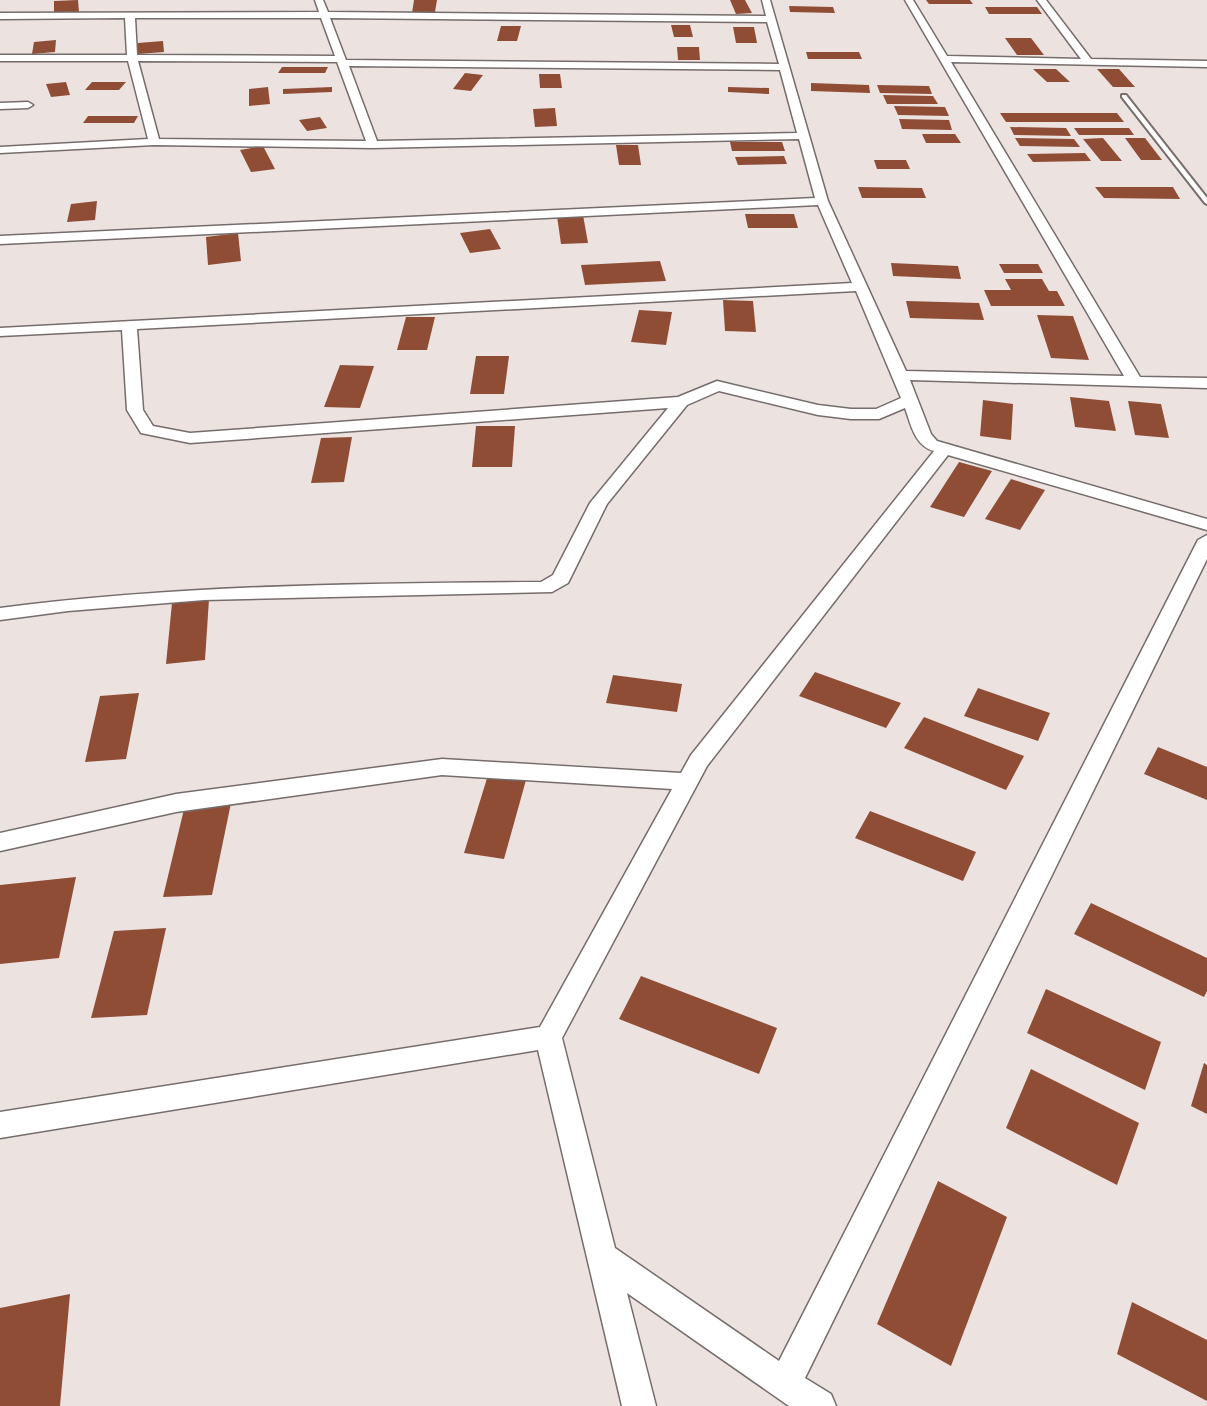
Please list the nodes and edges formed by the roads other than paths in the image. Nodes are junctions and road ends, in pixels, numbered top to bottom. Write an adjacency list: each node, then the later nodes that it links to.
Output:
1 (318, 0): 5 (street)
2 (766, 0): 8 (street)
3 (909, 0): 11 (street)
4 (1041, 0): 13 (street)
5 (323, 15): 7 (street); 8 (street); 12 (street)
6 (0, 16): 7 (street)
7 (130, 16): 10 (street)
8 (772, 19): 15 (street)
9 (0, 58): 10 (street)
10 (132, 59): 12 (street); 20 (street)
11 (944, 59): 13 (street); 30 (street)
12 (342, 61): 15 (street); 21 (street)
13 (1088, 61): 14 (street)
14 (1207, 64)
15 (782, 66): 19 (street)
16 (1124, 96): 24 (lane)
17 (28, 105): 18 (street)
18 (0, 106)
19 (803, 136): 21 (street); 23 (street)
20 (155, 142): 21 (street); 22 (street)
21 (373, 145)
22 (0, 150)
23 (822, 201): 25 (street); 26 (street)
24 (1207, 202)
25 (0, 240)
26 (860, 287): 27 (street); 29 (street)
27 (129, 324): 28 (street); 33 (street)
28 (0, 332)
29 (900, 375): 30 (street); 32 (street)
30 (1136, 383): 31 (street)
31 (1207, 383)
32 (910, 400): 33 (street); 34 (street)
33 (681, 402): 37 (street)
34 (943, 450): 35 (street); 38 (street)
35 (1207, 526)
36 (1207, 540): 43 (street)
37 (0, 614)
38 (689, 782): 39 (street); 40 (street)
39 (0, 842)
40 (548, 1037): 41 (street); 42 (street)
41 (0, 1125)
42 (602, 1257): 43 (street); 44 (street)
43 (785, 1384): 45 (street)
44 (639, 1406)
45 (819, 1406)

